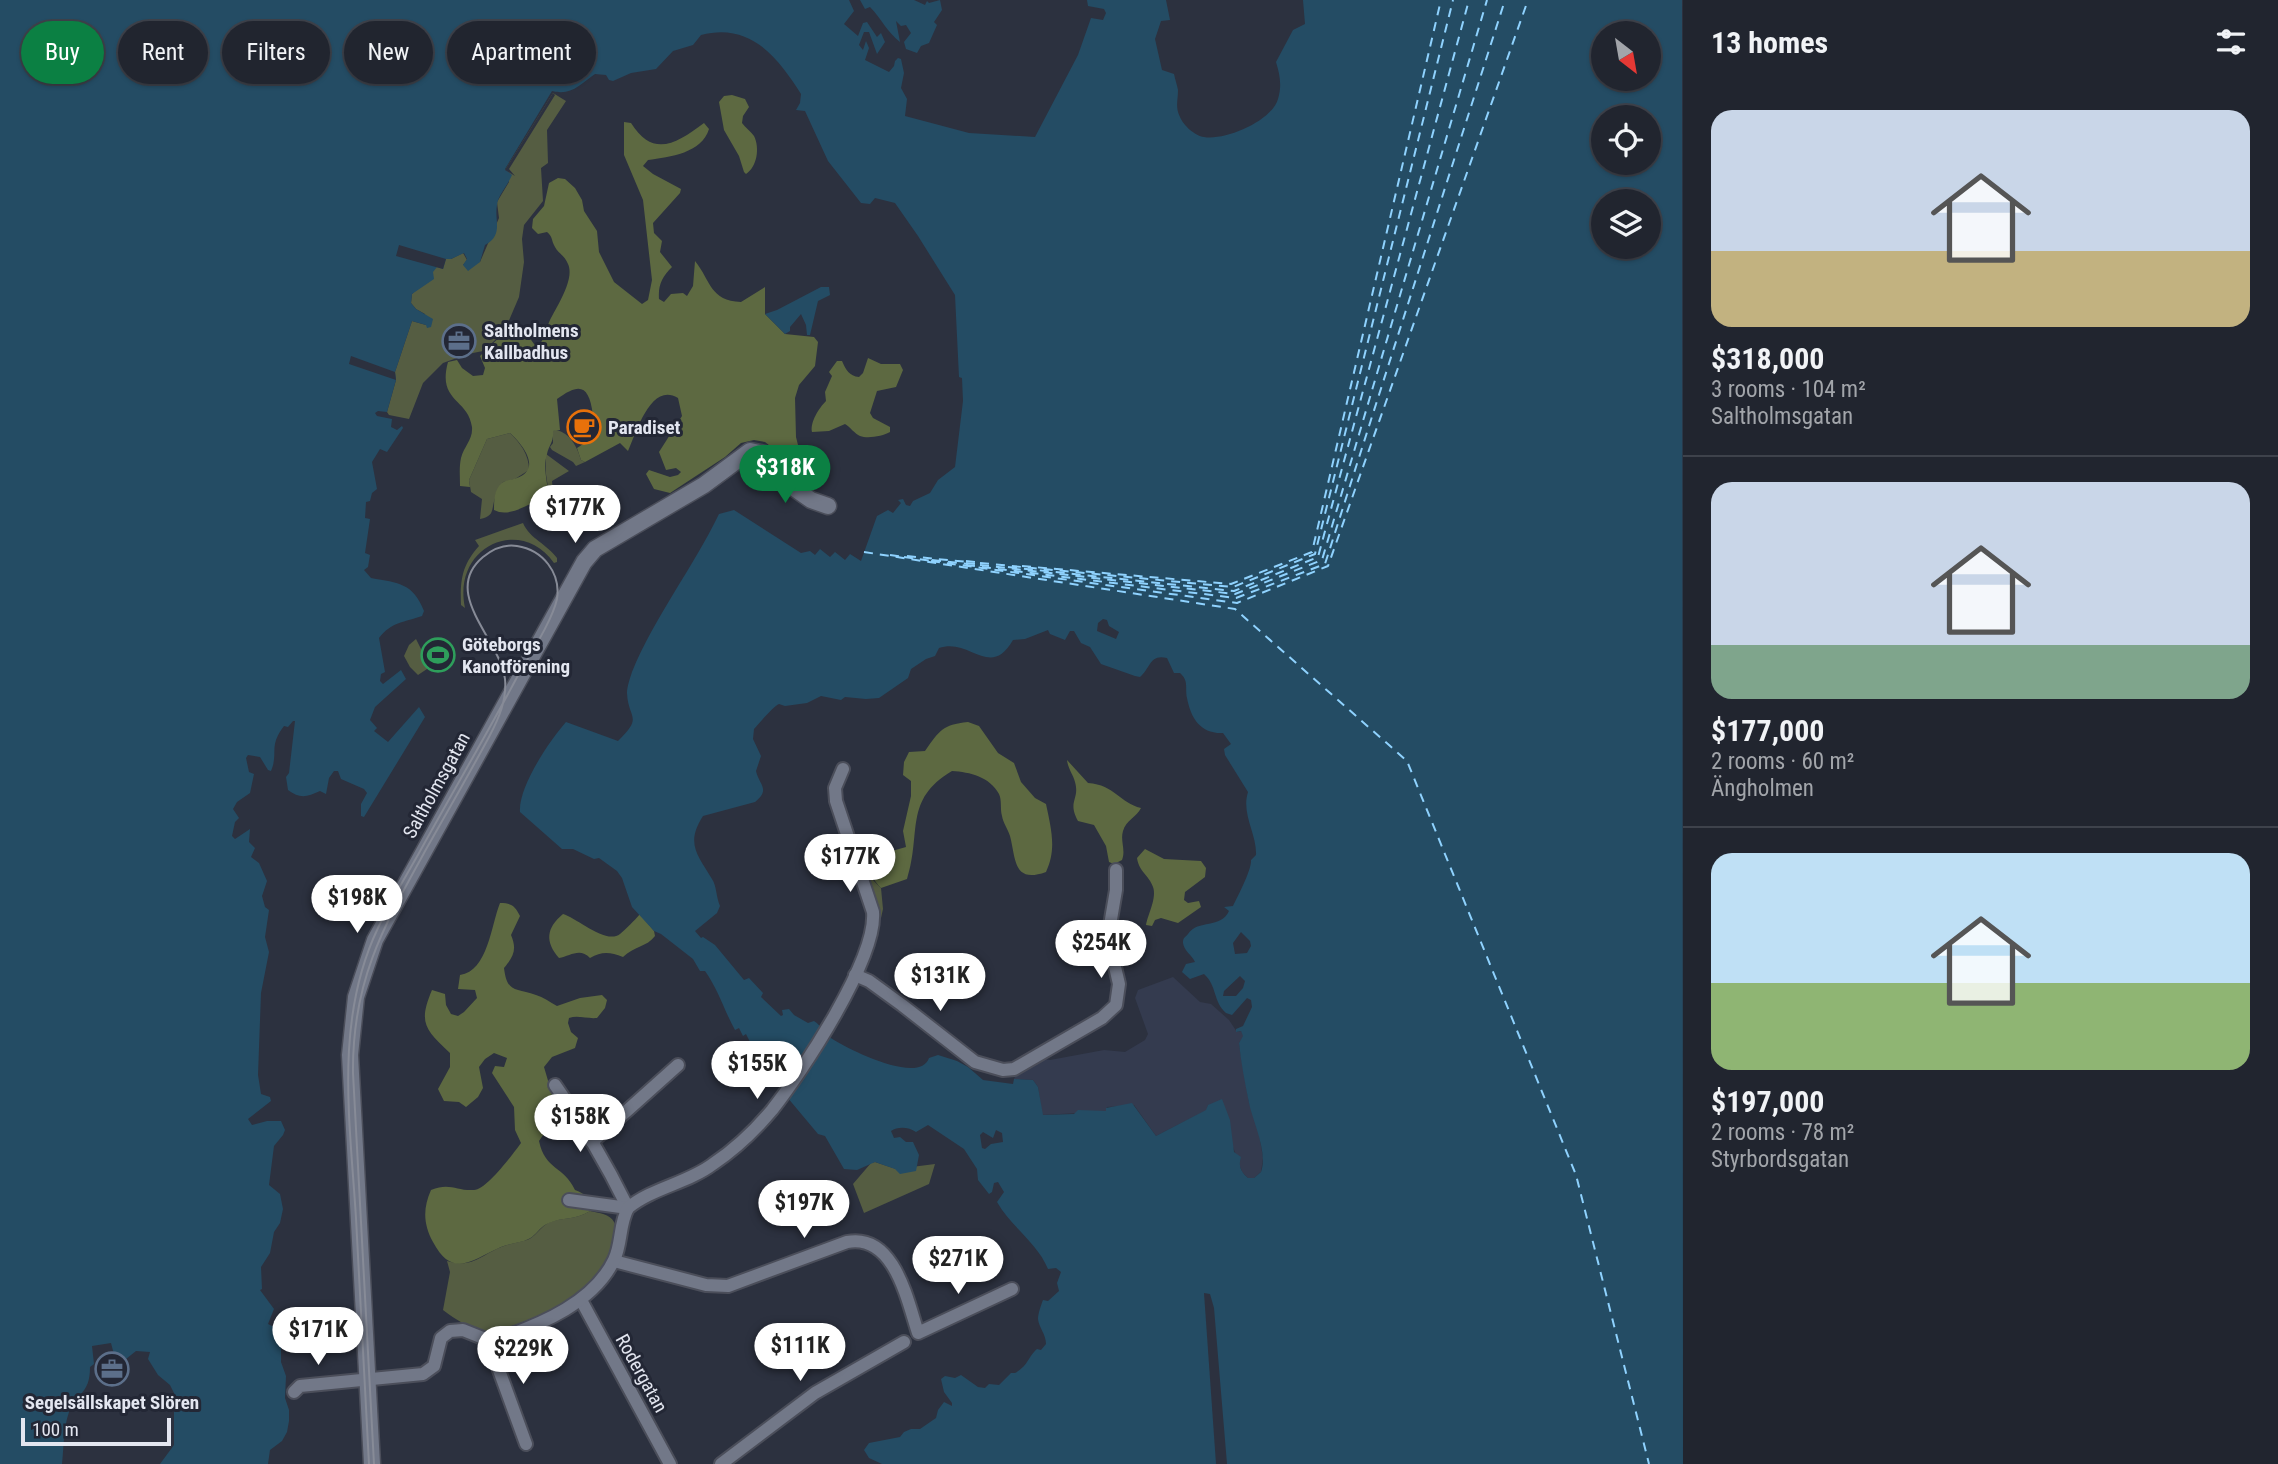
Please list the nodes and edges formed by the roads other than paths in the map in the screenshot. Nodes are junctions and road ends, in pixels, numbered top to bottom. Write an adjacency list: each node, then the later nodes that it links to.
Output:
1 (828, 506): 15 (street, Saltholmsgatan)
2 (843, 769): 4 (street)
3 (1116, 870): 4 (street)
4 (855, 975): 9 (street)
5 (678, 1065): 7 (street)
6 (555, 1085): 7 (street)
7 (592, 1142): 9 (street)
8 (569, 1200): 9 (street)
9 (628, 1208): 10 (street)
10 (614, 1261): 11 (street); 12 (street)
11 (1012, 1290)
12 (581, 1300): 13 (street); 19 (street, Rodergatan)
13 (488, 1340): 15 (street); 17 (street)
14 (904, 1342): 20 (street)
15 (367, 1379): 16 (street); 18 (street, Saltholmsgatan)
16 (294, 1392)
17 (526, 1444)
18 (372, 1464)
19 (670, 1464)
20 (721, 1464)

